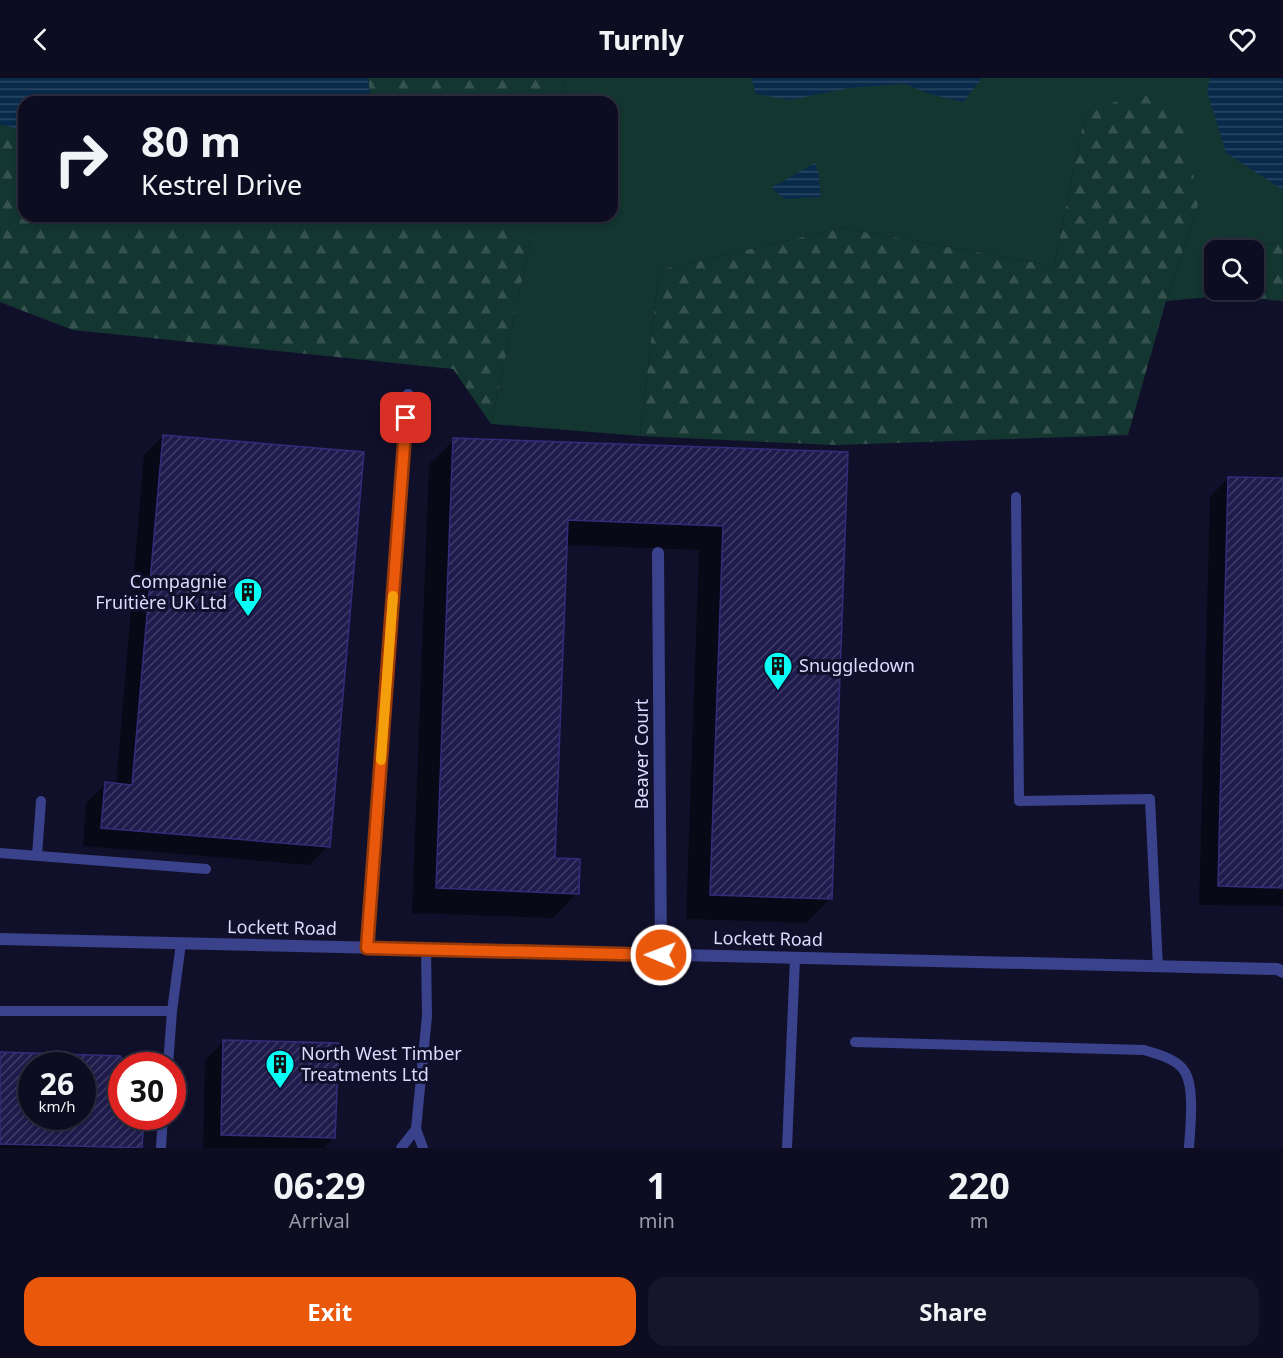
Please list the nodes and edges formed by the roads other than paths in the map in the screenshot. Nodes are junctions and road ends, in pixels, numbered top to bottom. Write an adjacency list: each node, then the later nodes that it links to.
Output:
1 (408, 395): 10 (street)
2 (1016, 498): 14 (lane)
3 (658, 553): 12 (street, Beaver Court)
4 (41, 801): 6 (lane)
5 (0, 853): 6 (lane)
6 (37, 855): 7 (lane)
7 (206, 869)
8 (0, 939): 9 (street, Lockett Road)
9 (181, 943): 10 (street, Lockett Road); 17 (lane)
10 (367, 948): 11 (street, Lockett Road)
11 (426, 949): 12 (street, Lockett Road); 20 (lane)
12 (661, 955): 13 (street, Lockett Road)
13 (795, 958): 14 (street, Lockett Road); 25 (lane)
14 (1158, 967): 15 (street, Lockett Road)
15 (1283, 972)
16 (0, 1011): 17 (lane)
17 (172, 1011): 19 (lane)
18 (855, 1042): 26 (lane)
19 (169, 1052)
20 (416, 1129): 23 (lane); 24 (lane)
21 (162, 1130): 22 (lane)
22 (161, 1148)
23 (401, 1148)
24 (423, 1148)
25 (787, 1148)
26 (1189, 1148)

